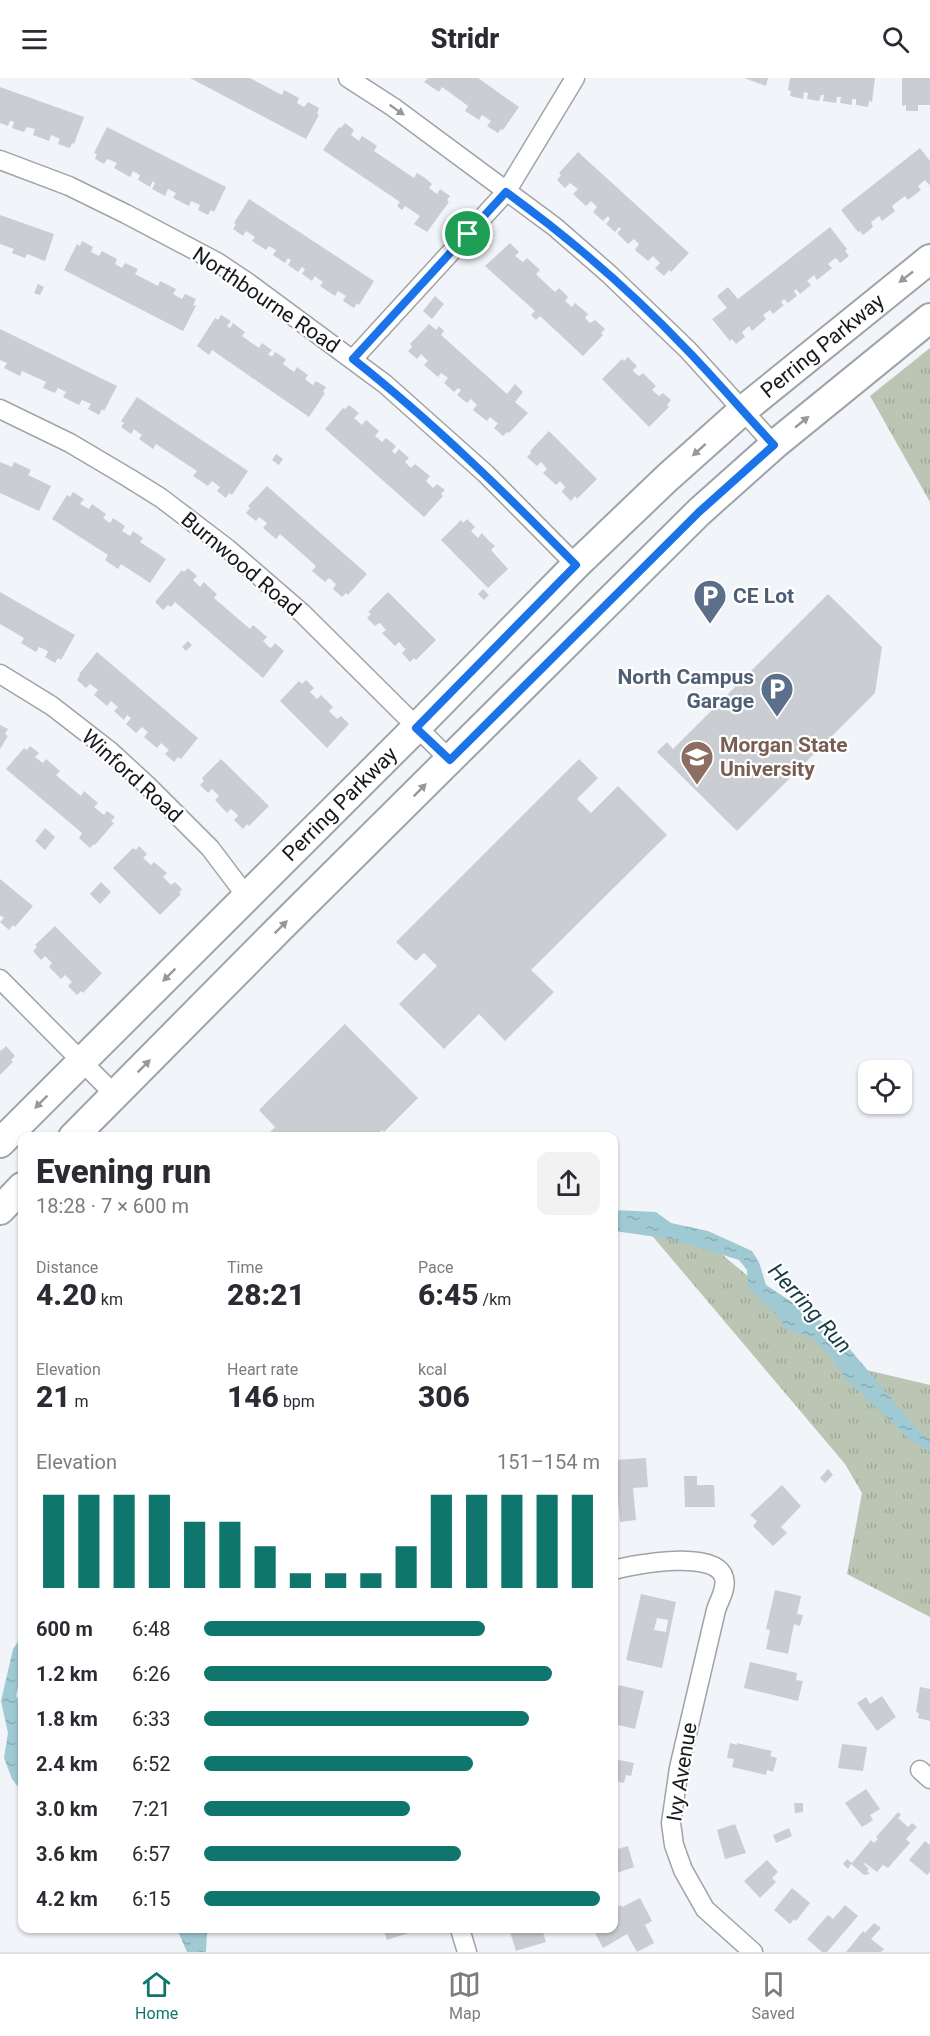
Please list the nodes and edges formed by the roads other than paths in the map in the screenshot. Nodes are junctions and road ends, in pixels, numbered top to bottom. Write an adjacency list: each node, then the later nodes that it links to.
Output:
1 (348, 78): 4 (street, one-way to 4)
2 (575, 78): 4 (street)
3 (0, 160): 7 (street, Northbourne Road)
4 (506, 192): 7 (street); 9 (street)
5 (930, 259): 9 (main road, Perring Parkway, one-way to 9)
6 (930, 318): 10 (main road, one-way to 6)
7 (353, 359): 11 (street, Northbourne Road)
8 (0, 409): 13 (street, Burnwood Road)
9 (742, 411): 10 (street); 11 (main road, Perring Parkway, one-way to 11)
10 (774, 445): 14 (main road)
11 (576, 565): 13 (main road, Perring Parkway)
12 (0, 674): 15 (street, Winford Road)
13 (416, 728): 14 (street, Burnwood Road); 15 (main road, Perring Parkway)
14 (450, 760): 18 (main road, one-way to 14)
15 (247, 897): 17 (main road, Perring Parkway, one-way to 17)
16 (0, 980): 17 (street)
17 (82, 1062): 18 (street); 20 (main road, Perring Parkway, one-way to 20)
18 (114, 1095): 19 (main road)
19 (78, 1132)
20 (0, 1143)
21 (18, 1191): 22 (main road)
22 (0, 1210)
23 (618, 1569): 26 (street, Ivy Avenue)
24 (461, 1933): 25 (street)
25 (467, 1952)
26 (753, 1952)

